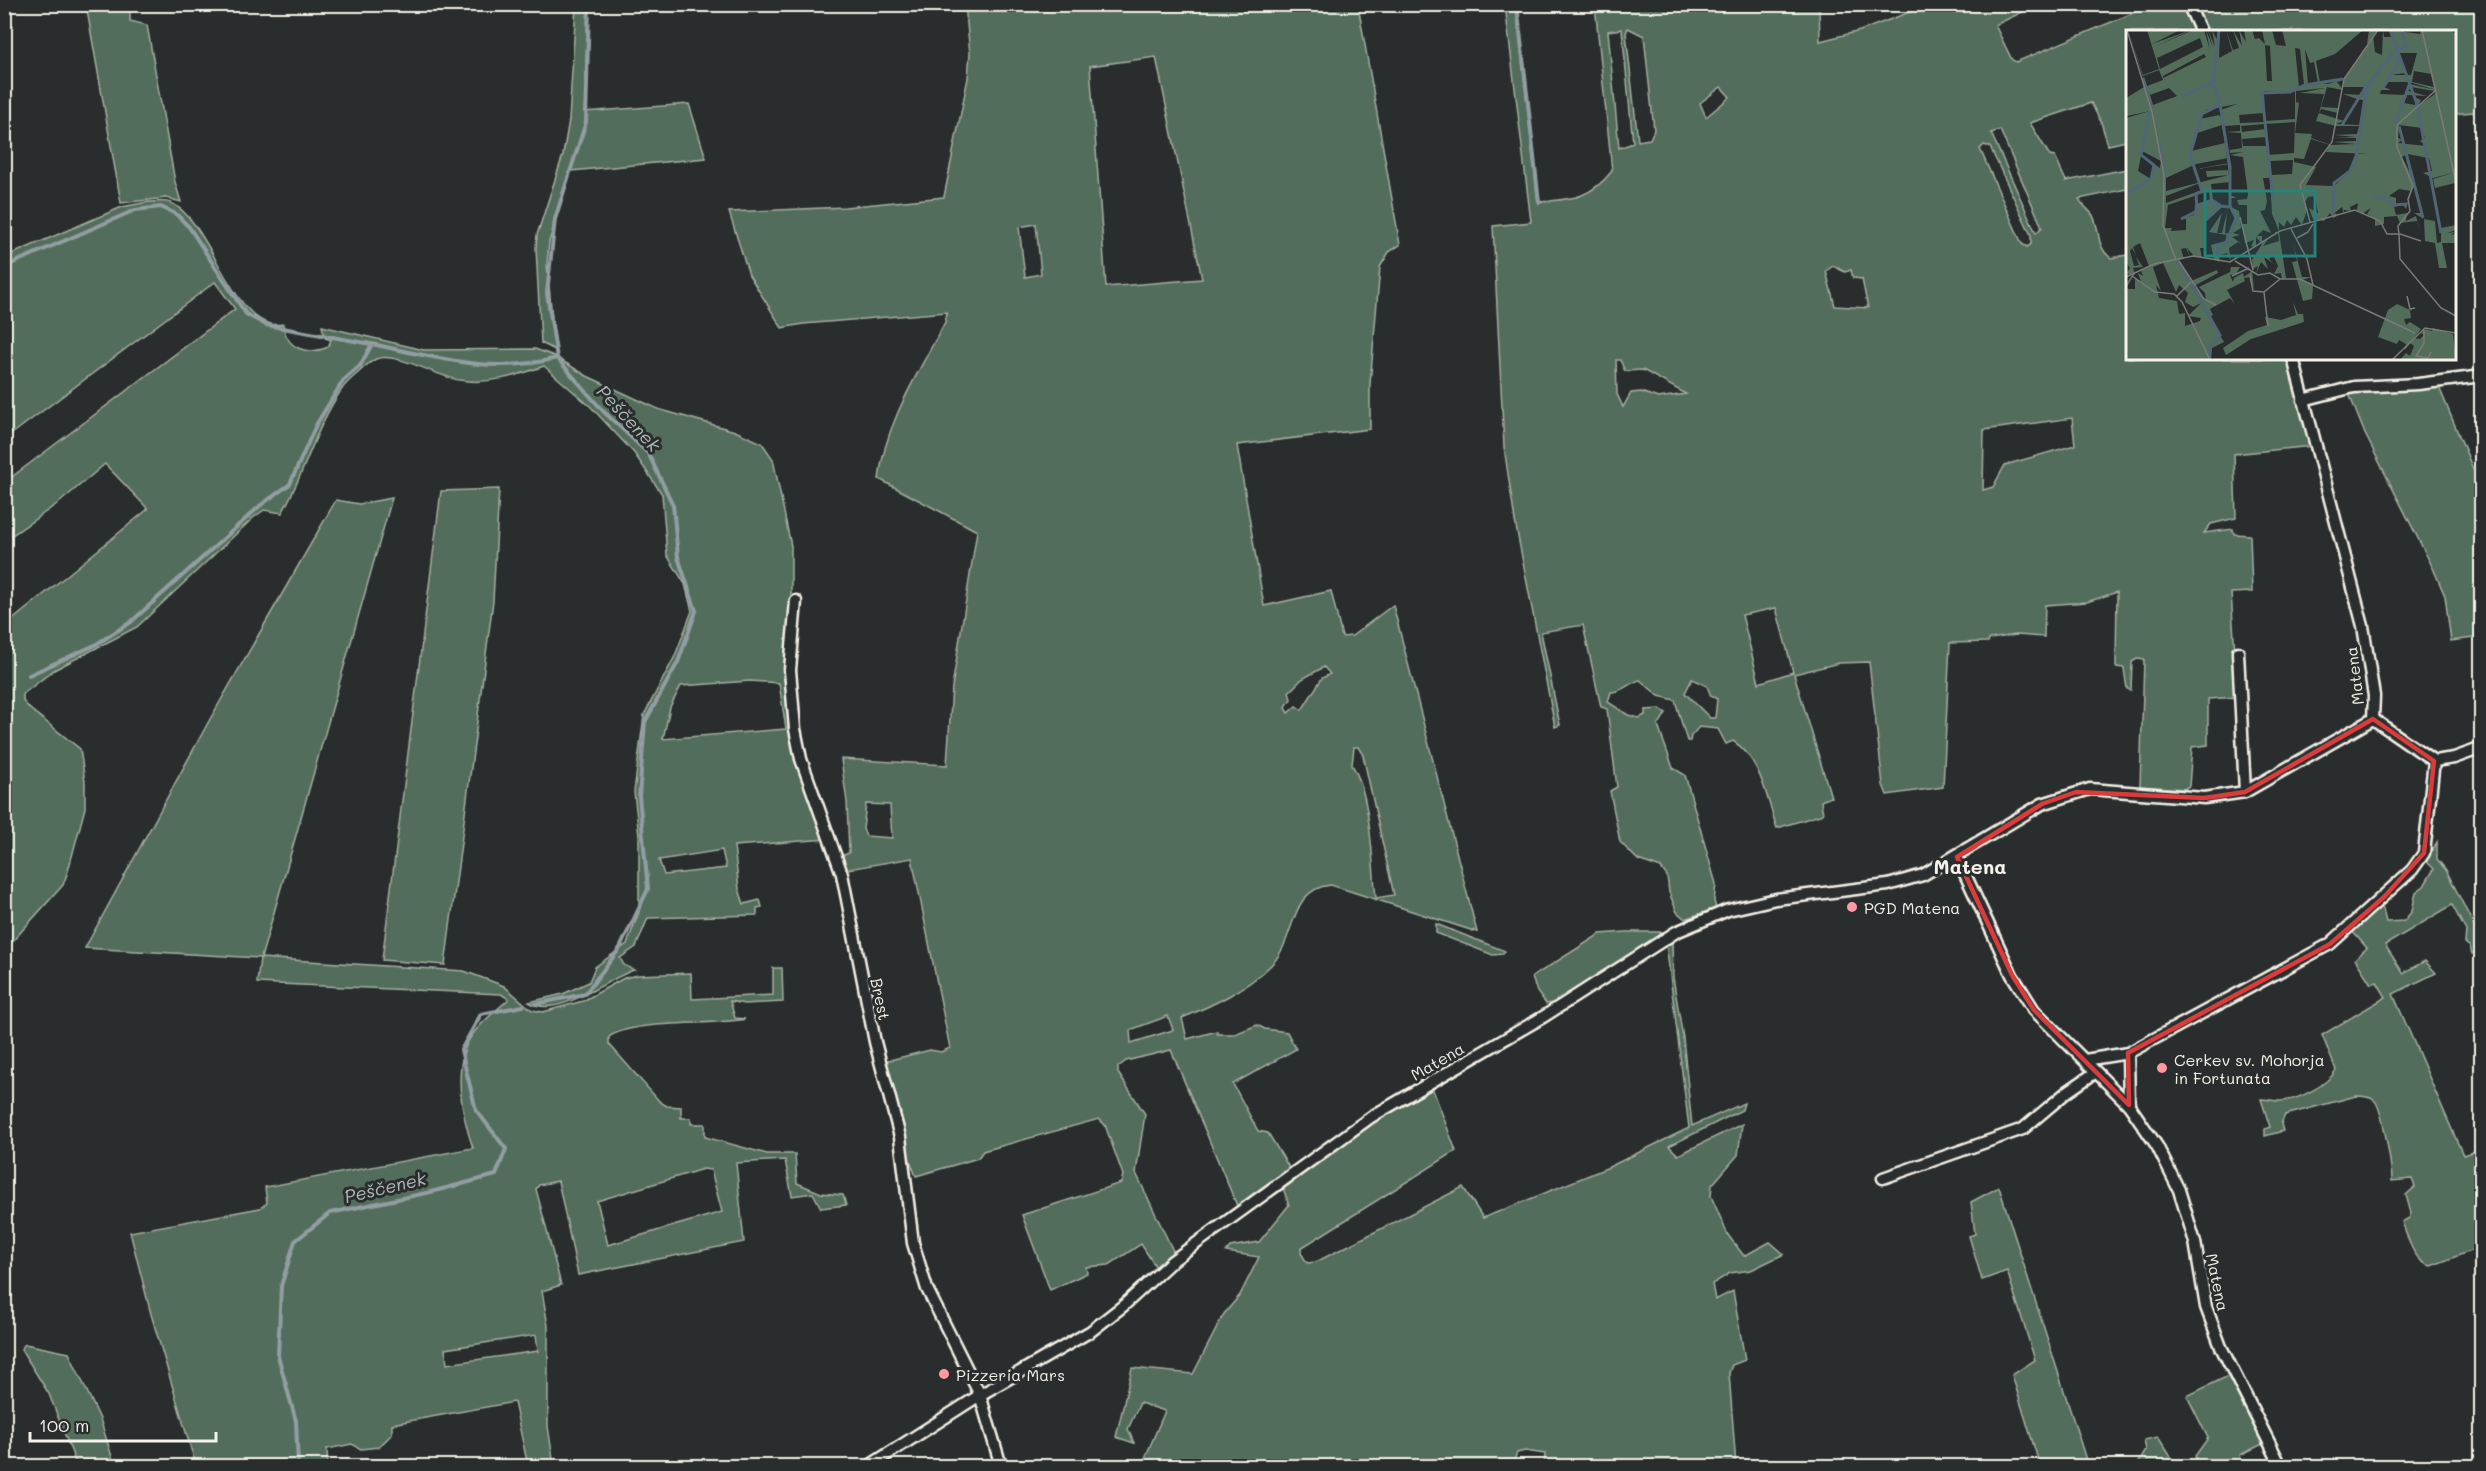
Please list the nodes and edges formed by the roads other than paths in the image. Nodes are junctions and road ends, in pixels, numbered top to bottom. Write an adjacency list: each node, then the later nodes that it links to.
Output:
1 (2188, 4): 2 (street)
2 (2199, 30)
3 (2293, 360): 5 (street, Matena)
4 (2481, 376): 5 (street)
5 (2303, 400): 8 (street, Matena)
6 (796, 601): 18 (street, Brest)
7 (2238, 652): 11 (street)
8 (2373, 719): 10 (street); 11 (street, Matena)
9 (2481, 748): 10 (street)
10 (2434, 761): 13 (street)
11 (2245, 792): 12 (street, Matena)
12 (1957, 857): 14 (street, Matena); 18 (street, Matena)
13 (2128, 1053): 14 (street); 16 (street)
14 (2085, 1060): 15 (street, Matena)
15 (2096, 1072): 16 (street, Matena); 17 (street)
16 (2129, 1105): 21 (street, Matena)
17 (1883, 1178)
18 (980, 1395): 19 (street); 20 (street, Brest)
19 (869, 1467)
20 (1001, 1467)
21 (2281, 1467)

